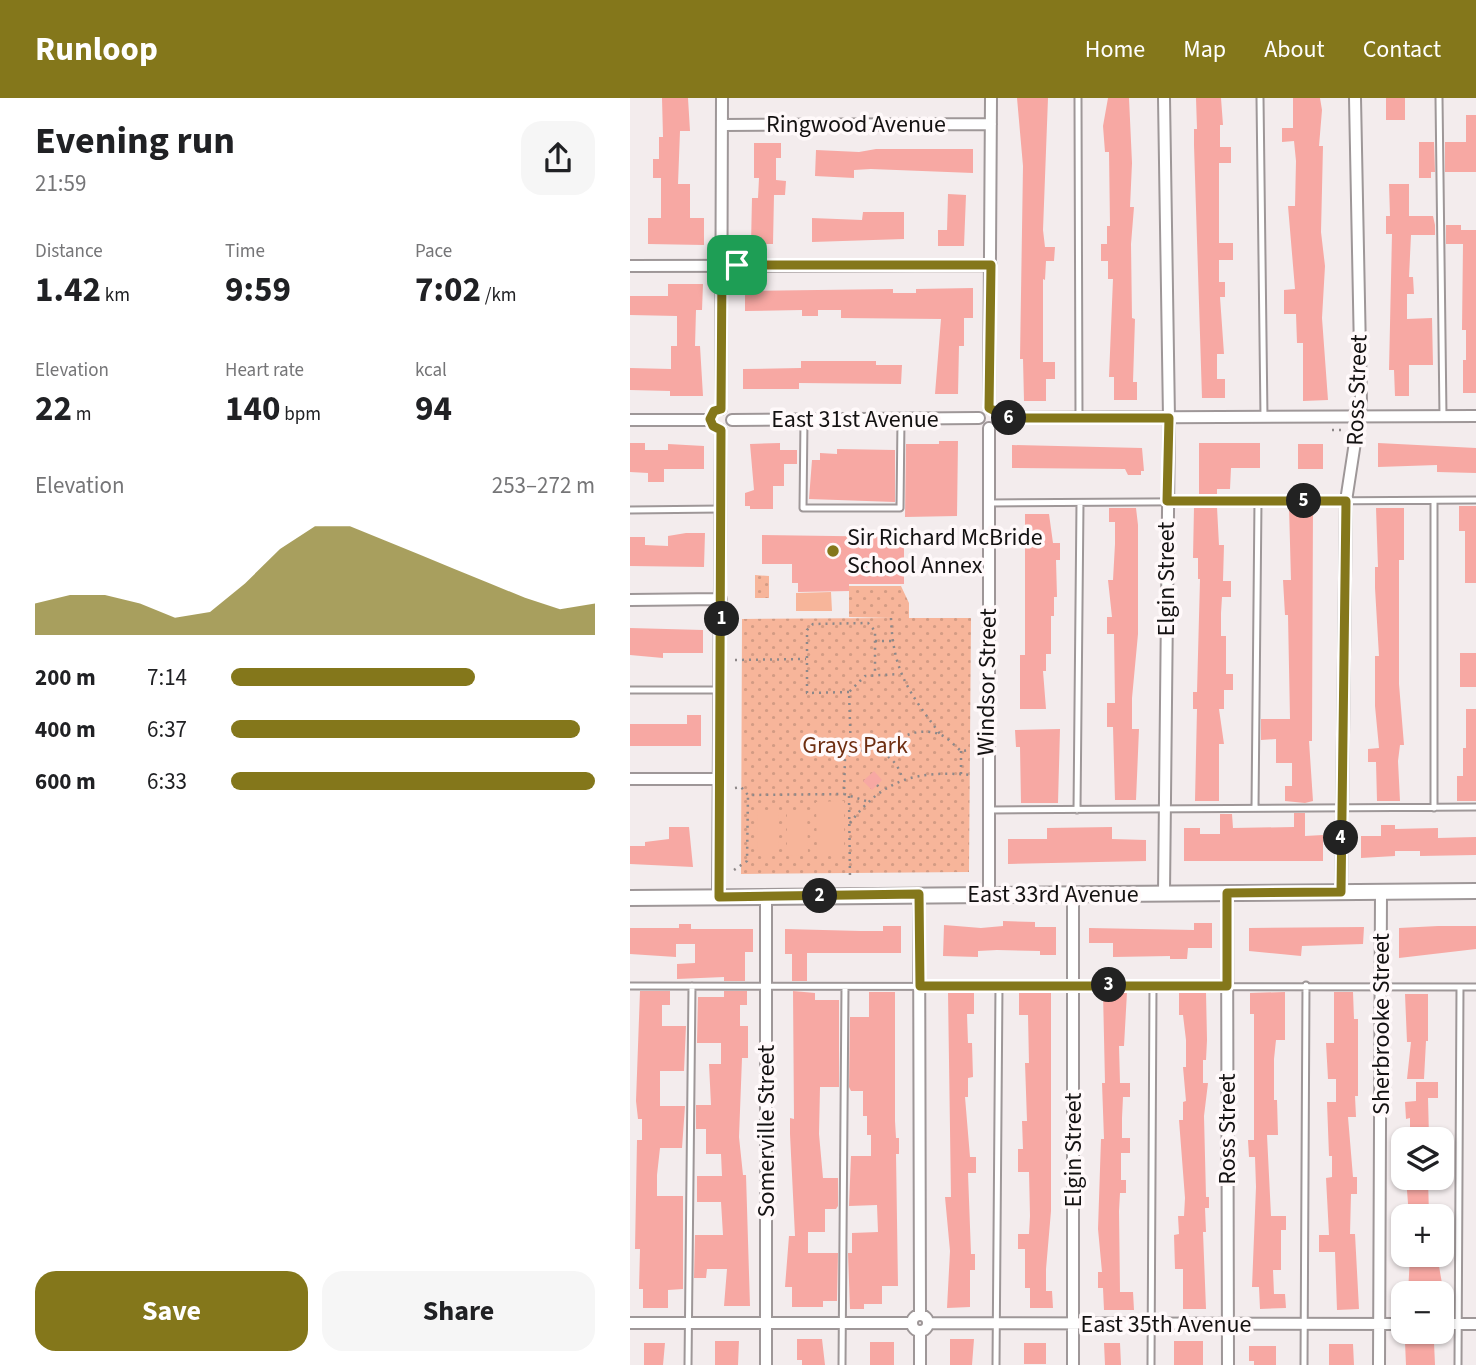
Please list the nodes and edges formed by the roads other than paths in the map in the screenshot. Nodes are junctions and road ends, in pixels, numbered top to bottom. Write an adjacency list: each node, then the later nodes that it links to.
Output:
1 (722, 98): 9 (street)
2 (991, 98): 8 (street)
3 (1078, 98): 21 (lane)
4 (1164, 98): 22 (street, Elgin Street)
5 (1260, 98): 17 (lane)
6 (1355, 98): 18 (street, Ross Street)
7 (1439, 98): 15 (lane)
8 (991, 124): 9 (street, Ringwood Avenue); 11 (street)
9 (722, 125): 10 (street)
10 (722, 265): 11 (street); 12 (street); 14 (street)
11 (991, 265): 13 (street)
12 (630, 266)
13 (989, 408): 19 (street); 20 (street)
14 (721, 409): 23 (street); 24 (street)
15 (1443, 416): 16 (street); 18 (street)
16 (1476, 416)
17 (1264, 417): 18 (street); 22 (street)
18 (1360, 417): 33 (street, Ross Street)
19 (979, 418): 25 (street, East 31st Avenue); 28 (street)
20 (998, 418): 21 (street); 28 (street)
21 (1079, 418): 22 (street)
22 (1169, 418): 31 (street, Elgin Street)
23 (710, 419): 26 (street); 29 (street)
24 (732, 419): 27 (street, East 31st Avenue); 29 (street)
25 (901, 419): 27 (street, East 31st Avenue); 27 (lane)
26 (630, 420)
27 (804, 420)
28 (989, 428): 35 (street, Windsor Street)
29 (721, 430): 37 (street)
30 (1476, 500): 34 (lane)
31 (1167, 501): 32 (lane); 36 (lane); 49 (street, Elgin Street)
32 (1258, 501): 33 (lane); 46 (lane)
33 (1346, 501): 34 (lane); 47 (street, Ross Street)
34 (1434, 501): 48 (lane)
35 (989, 503): 36 (lane); 50 (street, Windsor Street)
36 (1080, 503): 51 (lane)
37 (721, 509): 38 (lane); 39 (street)
38 (630, 510)
39 (721, 599): 40 (street); 42 (street)
40 (630, 600)
41 (630, 690): 42 (lane)
42 (722, 690): 44 (street)
43 (630, 779): 44 (street)
44 (719, 779): 60 (street)
45 (1476, 807): 48 (lane)
46 (1255, 808): 47 (lane); 49 (lane)
47 (1342, 808): 48 (lane); 53 (street, Ross Street)
48 (1434, 808)
49 (1165, 809): 51 (lane); 56 (street, Elgin Street)
50 (987, 810): 51 (lane); 59 (street, Windsor Street)
51 (1077, 810)
52 (1476, 891): 54 (street, East 33rd Avenue)
53 (1341, 892): 54 (street, East 33rd Avenue); 57 (street, East 33rd Avenue)
54 (1381, 892): 72 (street, Sherbrooke Street)
55 (1073, 893): 56 (street, East 33rd Avenue); 59 (street, East 33rd Avenue); 64 (street, Elgin Street)
56 (1164, 893): 57 (street, East 33rd Avenue)
57 (1227, 893): 71 (street, Ross Street)
58 (919, 894): 59 (street, East 33rd Avenue); 61 (street, East 33rd Avenue); 70 (street)
59 (989, 894)
60 (719, 897): 61 (street, East 33rd Avenue); 62 (street, East 33rd Avenue)
61 (766, 897): 69 (street, Somerville Street)
62 (630, 898)
63 (999, 985): 64 (lane); 70 (lane); 81 (lane)
64 (1073, 985): 65 (lane); 82 (street, Elgin Street)
65 (1153, 985): 71 (lane); 83 (lane)
66 (1306, 985): 71 (lane); 72 (lane); 85 (lane)
67 (630, 986): 68 (lane)
68 (692, 986): 69 (lane); 77 (lane)
69 (766, 986): 73 (lane); 78 (street, Somerville Street)
70 (920, 986): 73 (lane); 80 (street)
71 (1227, 986): 84 (street, Ross Street)
72 (1381, 986): 74 (lane); 89 (street, Sherbrooke Street)
73 (845, 987): 79 (lane)
74 (1460, 987): 75 (lane); 87 (lane)
75 (1476, 987)
76 (630, 1323): 77 (street)
77 (688, 1323): 78 (street); 91 (lane)
78 (766, 1323): 79 (street); 92 (street, Somerville Street)
79 (842, 1323): 80 (street); 93 (lane)
80 (923, 1323): 81 (street, East 35th Avenue); 94 (street)
81 (996, 1324): 82 (street, East 35th Avenue); 95 (lane)
82 (1073, 1324): 83 (street, East 35th Avenue); 96 (street, Elgin Street)
83 (1151, 1324): 84 (street, East 35th Avenue); 97 (lane)
84 (1227, 1324): 85 (street, East 35th Avenue); 98 (street, Ross Street)
85 (1304, 1324): 89 (street, East 35th Avenue); 99 (lane)
86 (1454, 1324): 87 (street)
87 (1458, 1324): 88 (street); 101 (lane)
88 (1476, 1324)
89 (1379, 1325): 90 (street, East 35th Avenue); 100 (street, Sherbrooke Street)
90 (1391, 1325)
91 (688, 1365)
92 (766, 1365)
93 (842, 1365)
94 (920, 1365)
95 (996, 1365)
96 (1073, 1365)
97 (1151, 1365)
98 (1228, 1365)
99 (1304, 1365)
100 (1379, 1365)
101 (1458, 1365)

